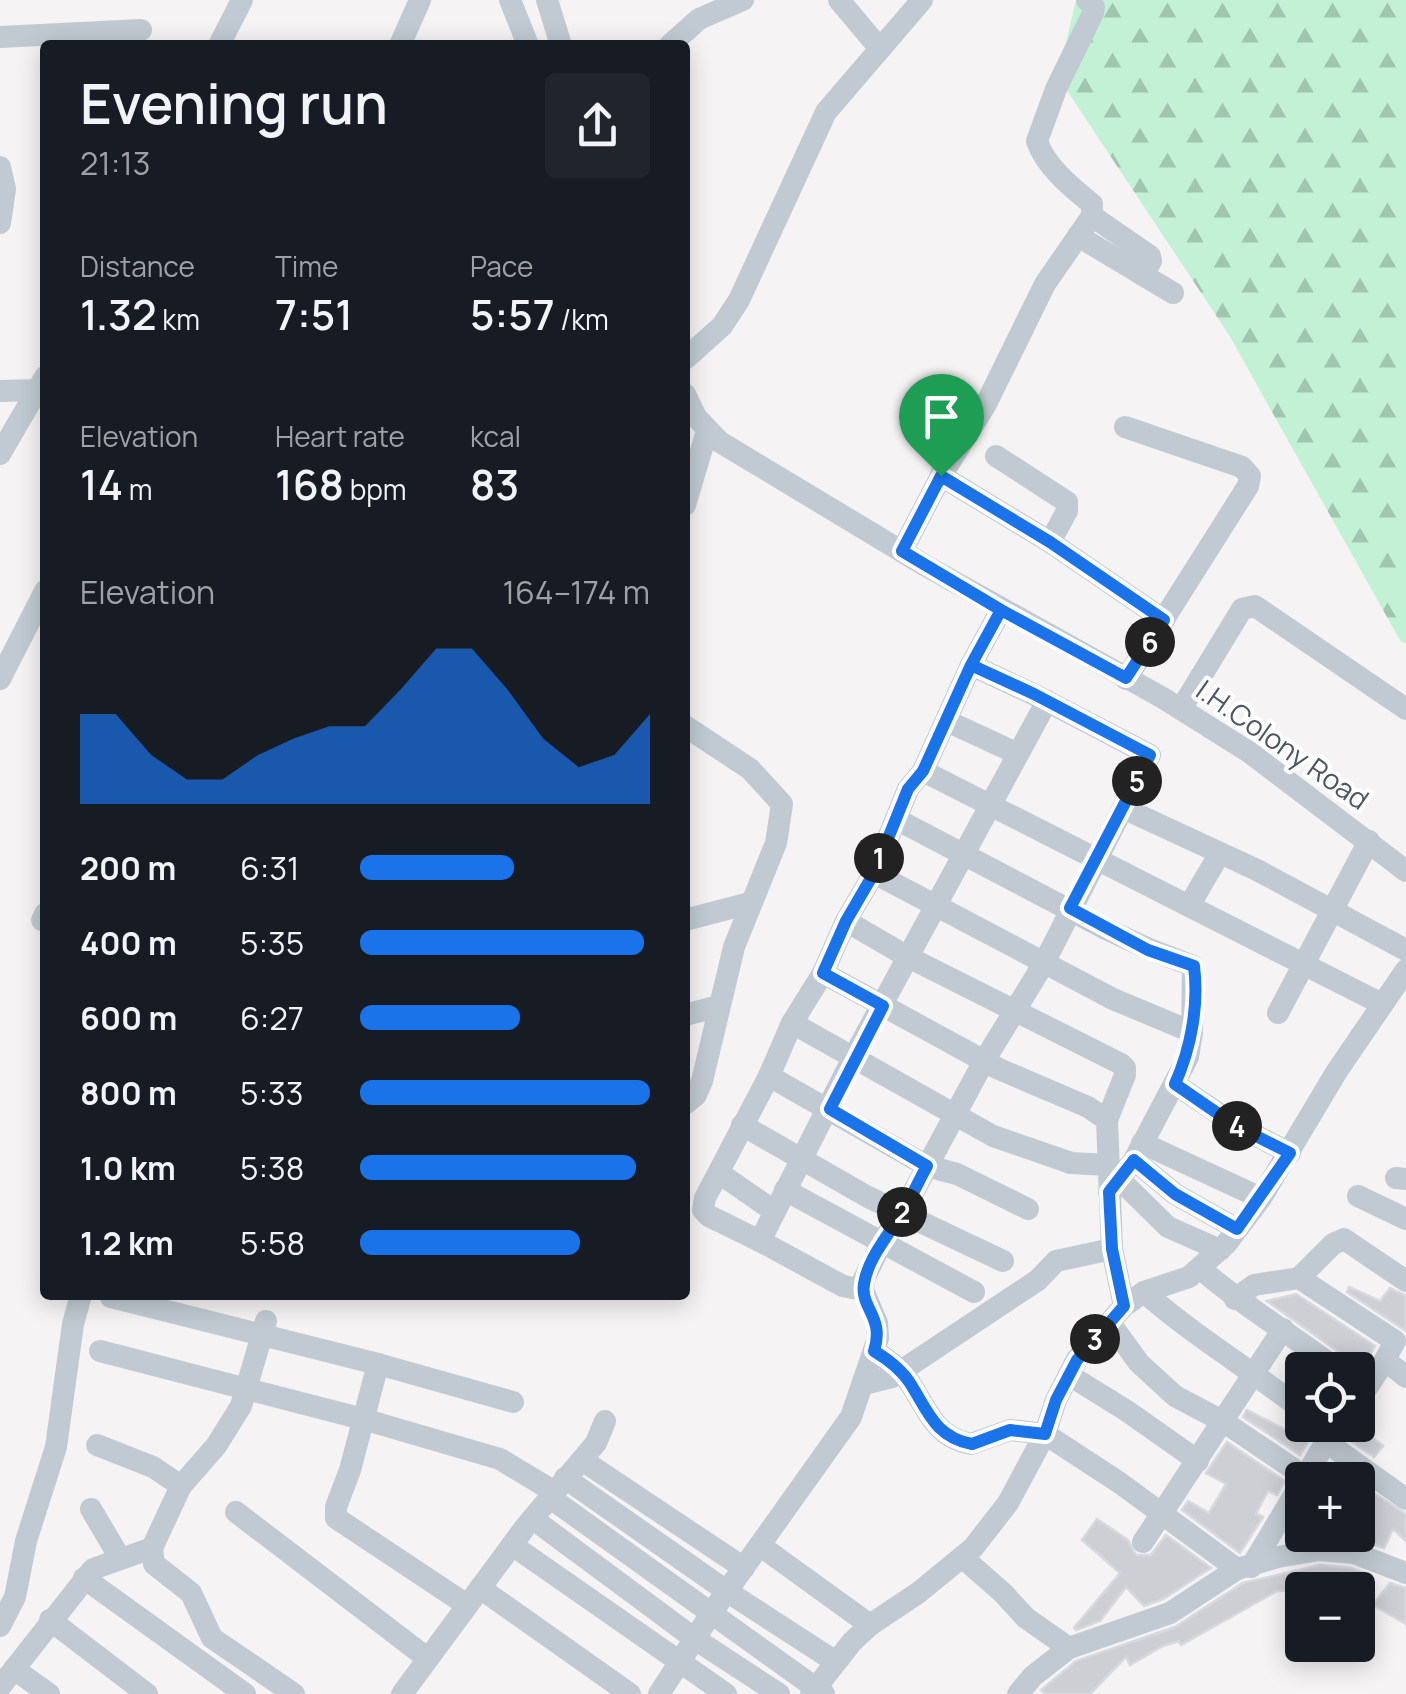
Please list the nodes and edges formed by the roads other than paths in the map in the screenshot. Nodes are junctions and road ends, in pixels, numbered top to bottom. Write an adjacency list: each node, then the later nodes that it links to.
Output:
1 (242, 0): 12 (street)
2 (420, 0): 13 (street)
3 (510, 0): 14 (street)
4 (547, 0): 15 (street)
5 (743, 0): 16 (street)
6 (839, 0): 10 (street)
7 (922, 0): 10 (street)
8 (1087, 0): 18 (street)
9 (140, 30): 11 (street)
10 (870, 36): 23 (street)
11 (0, 38)
12 (222, 40)
13 (402, 40)
14 (526, 40)
15 (559, 40)
16 (676, 40)
17 (0, 168): 19 (street)
18 (1092, 216): 20 (street); 21 (street)
19 (0, 223)
20 (1078, 236): 21 (street); 32 (street)
21 (1143, 275): 22 (street)
22 (1173, 292)
23 (690, 355)
24 (40, 383): 26 (street)
25 (40, 386): 30 (street)
26 (0, 391)
27 (690, 402): 29 (street)
28 (1125, 428): 38 (street)
29 (707, 430): 33 (street); 35 (street, I.H.Colony Road)
30 (0, 454)
31 (996, 456): 34 (street)
32 (941, 476): 34 (street); 35 (street)
33 (690, 488)
34 (1050, 542): 38 (street)
35 (902, 551): 37 (street, I.H.Colony Road)
36 (40, 601): 40 (street)
37 (1001, 610): 39 (street); 41 (street, I.H.Colony Road)
38 (1164, 620): 41 (street)
39 (971, 665): 42 (street); 45 (street)
40 (0, 678)
41 (1126, 678): 43 (street, I.H.Colony Road)
42 (1047, 701): 47 (street); 50 (street)
43 (1182, 709): 44 (street); 52 (street, I.H.Colony Road)
44 (1406, 709)
45 (947, 721): 47 (street); 48 (street)
46 (690, 729): 58 (street)
47 (1018, 754): 49 (street)
48 (923, 771): 49 (street); 51 (street)
49 (990, 808): 54 (street); 55 (street)
50 (1123, 808): 53 (street); 55 (street)
51 (896, 819): 54 (street); 57 (street)
52 (1369, 842): 56 (street, I.H.Colony Road); 62 (street)
53 (1220, 853): 59 (street); 62 (street)
54 (965, 855): 60 (street); 61 (street)
55 (1096, 861): 59 (street); 61 (street)
56 (1406, 871)
57 (874, 873): 60 (street); 64 (street)
58 (750, 903): 63 (street); 72 (street)
59 (1190, 906): 68 (street)
60 (938, 907): 66 (street); 67 (street)
61 (1070, 908): 67 (street); 78 (street)
62 (1332, 910): 65 (street); 68 (street)
63 (690, 919)
64 (846, 921): 66 (street); 70 (street)
65 (1406, 950)
66 (908, 958): 73 (street); 74 (street)
67 (1044, 964): 74 (street); 78 (street)
68 (1302, 965): 71 (street); 75 (street)
69 (1406, 970): 71 (street)
70 (823, 973): 73 (street); 77 (street)
71 (1382, 1004): 88 (street)
72 (719, 1006): 76 (street); 83 (street)
73 (883, 1006): 79 (street); 80 (street)
74 (1016, 1013): 80 (street); 86 (street)
75 (1278, 1013)
76 (690, 1014)
77 (792, 1023): 79 (street); 81 (street)
78 (1192, 1032): 82 (street)
79 (853, 1058): 84 (street); 85 (street)
80 (984, 1061): 85 (street); 86 (street)
81 (770, 1076): 84 (street); 87 (street)
82 (1175, 1084): 88 (street); 91 (street)
83 (690, 1100)
84 (830, 1109): 89 (street); 90 (street)
85 (955, 1114): 90 (street); 91 (street)
86 (1107, 1120): 91 (street)
87 (742, 1125): 89 (street); 92 (street)
88 (1290, 1153): 94 (street)
89 (802, 1160): 95 (street); 97 (street)
90 (927, 1166): 96 (street); 97 (street)
91 (1123, 1168): 94 (street); 99 (street); 102 (street); 103 (street)
92 (718, 1173): 95 (street); 101 (street)
93 (1358, 1196): 98 (street)
94 (1261, 1198): 99 (street)
95 (780, 1200): 100 (street); 101 (street)
96 (1028, 1209)
97 (902, 1214): 100 (street); 104 (street)
98 (1406, 1218)
99 (1237, 1229): 103 (street)
100 (883, 1240): 108 (street); 109 (street)
101 (760, 1241): 108 (street)
102 (1112, 1249): 114 (street); 127 (street)
103 (1220, 1250): 105 (street)
104 (1002, 1261)
105 (1201, 1269): 110 (street); 111 (street)
106 (1299, 1278): 107 (street); 111 (street); 117 (street)
107 (1406, 1281)
108 (863, 1290): 120 (street)
109 (974, 1292)
110 (1144, 1292): 114 (street); 123 (street)
111 (1235, 1299): 116 (street)
112 (80, 1300): 162 (street)
113 (120, 1300): 115 (street)
114 (1117, 1314): 124 (street); 132 (street)
115 (264, 1328): 121 (street); 126 (street)
116 (1284, 1329): 119 (street); 123 (street)
117 (1395, 1341): 122 (street); 125 (street)
118 (100, 1352): 126 (street)
119 (1314, 1352)
120 (884, 1357): 127 (street); 133 (street)
121 (378, 1364): 129 (street); 130 (street)
122 (1375, 1370)
123 (1256, 1373): 128 (street); 132 (street)
124 (1069, 1375): 133 (street); 137 (street)
125 (1405, 1375)
126 (246, 1388): 130 (street); 139 (street)
127 (862, 1391): 150 (street)
128 (1285, 1396)
129 (513, 1402)
130 (363, 1419): 140 (street); 158 (street)
131 (605, 1421): 136 (street)
132 (1224, 1422): 137 (street); 138 (street)
133 (1045, 1434): 145 (street); 152 (street)
134 (1342, 1442): 141 (street)
135 (97, 1444): 139 (street)
136 (582, 1460): 140 (street); 153 (street)
137 (1198, 1461): 145 (street)
138 (1285, 1463)
139 (180, 1486): 147 (street)
140 (556, 1488): 146 (street); 157 (street); 159 (street)
141 (1406, 1499)
142 (1285, 1505): 154 (street)
143 (90, 1509): 151 (street)
144 (236, 1512): 165 (street)
145 (1162, 1513): 148 (street); 154 (street)
146 (533, 1519): 149 (street); 163 (street)
147 (156, 1540): 151 (street); 175 (street)
148 (1143, 1542)
149 (512, 1545): 158 (street); 166 (street)
150 (762, 1546): 153 (street); 161 (street)
151 (117, 1552): 156 (street)
152 (962, 1557): 161 (street); 164 (street)
153 (744, 1568): 157 (street)
154 (1244, 1568): 155 (street); 164 (street)
155 (1406, 1572)
156 (84, 1578): 160 (street); 171 (street)
157 (728, 1592): 159 (street); 167 (street)
158 (474, 1597): 165 (street); 176 (street)
159 (711, 1614): 163 (street); 172 (street)
160 (50, 1620): 168 (street); 174 (street)
161 (870, 1625): 167 (street)
162 (0, 1626)
163 (695, 1639): 166 (street); 178 (street)
164 (1070, 1648): 179 (street)
165 (427, 1658): 169 (street)
166 (680, 1662): 170 (street); 177 (street)
167 (836, 1662): 172 (street)
168 (7, 1678): 173 (street)
169 (413, 1690)
170 (667, 1691)
171 (237, 1692)
172 (817, 1692)
173 (49, 1694)
174 (146, 1694)
175 (294, 1694)
176 (630, 1694)
177 (726, 1694)
178 (779, 1694)
179 (1018, 1694)

